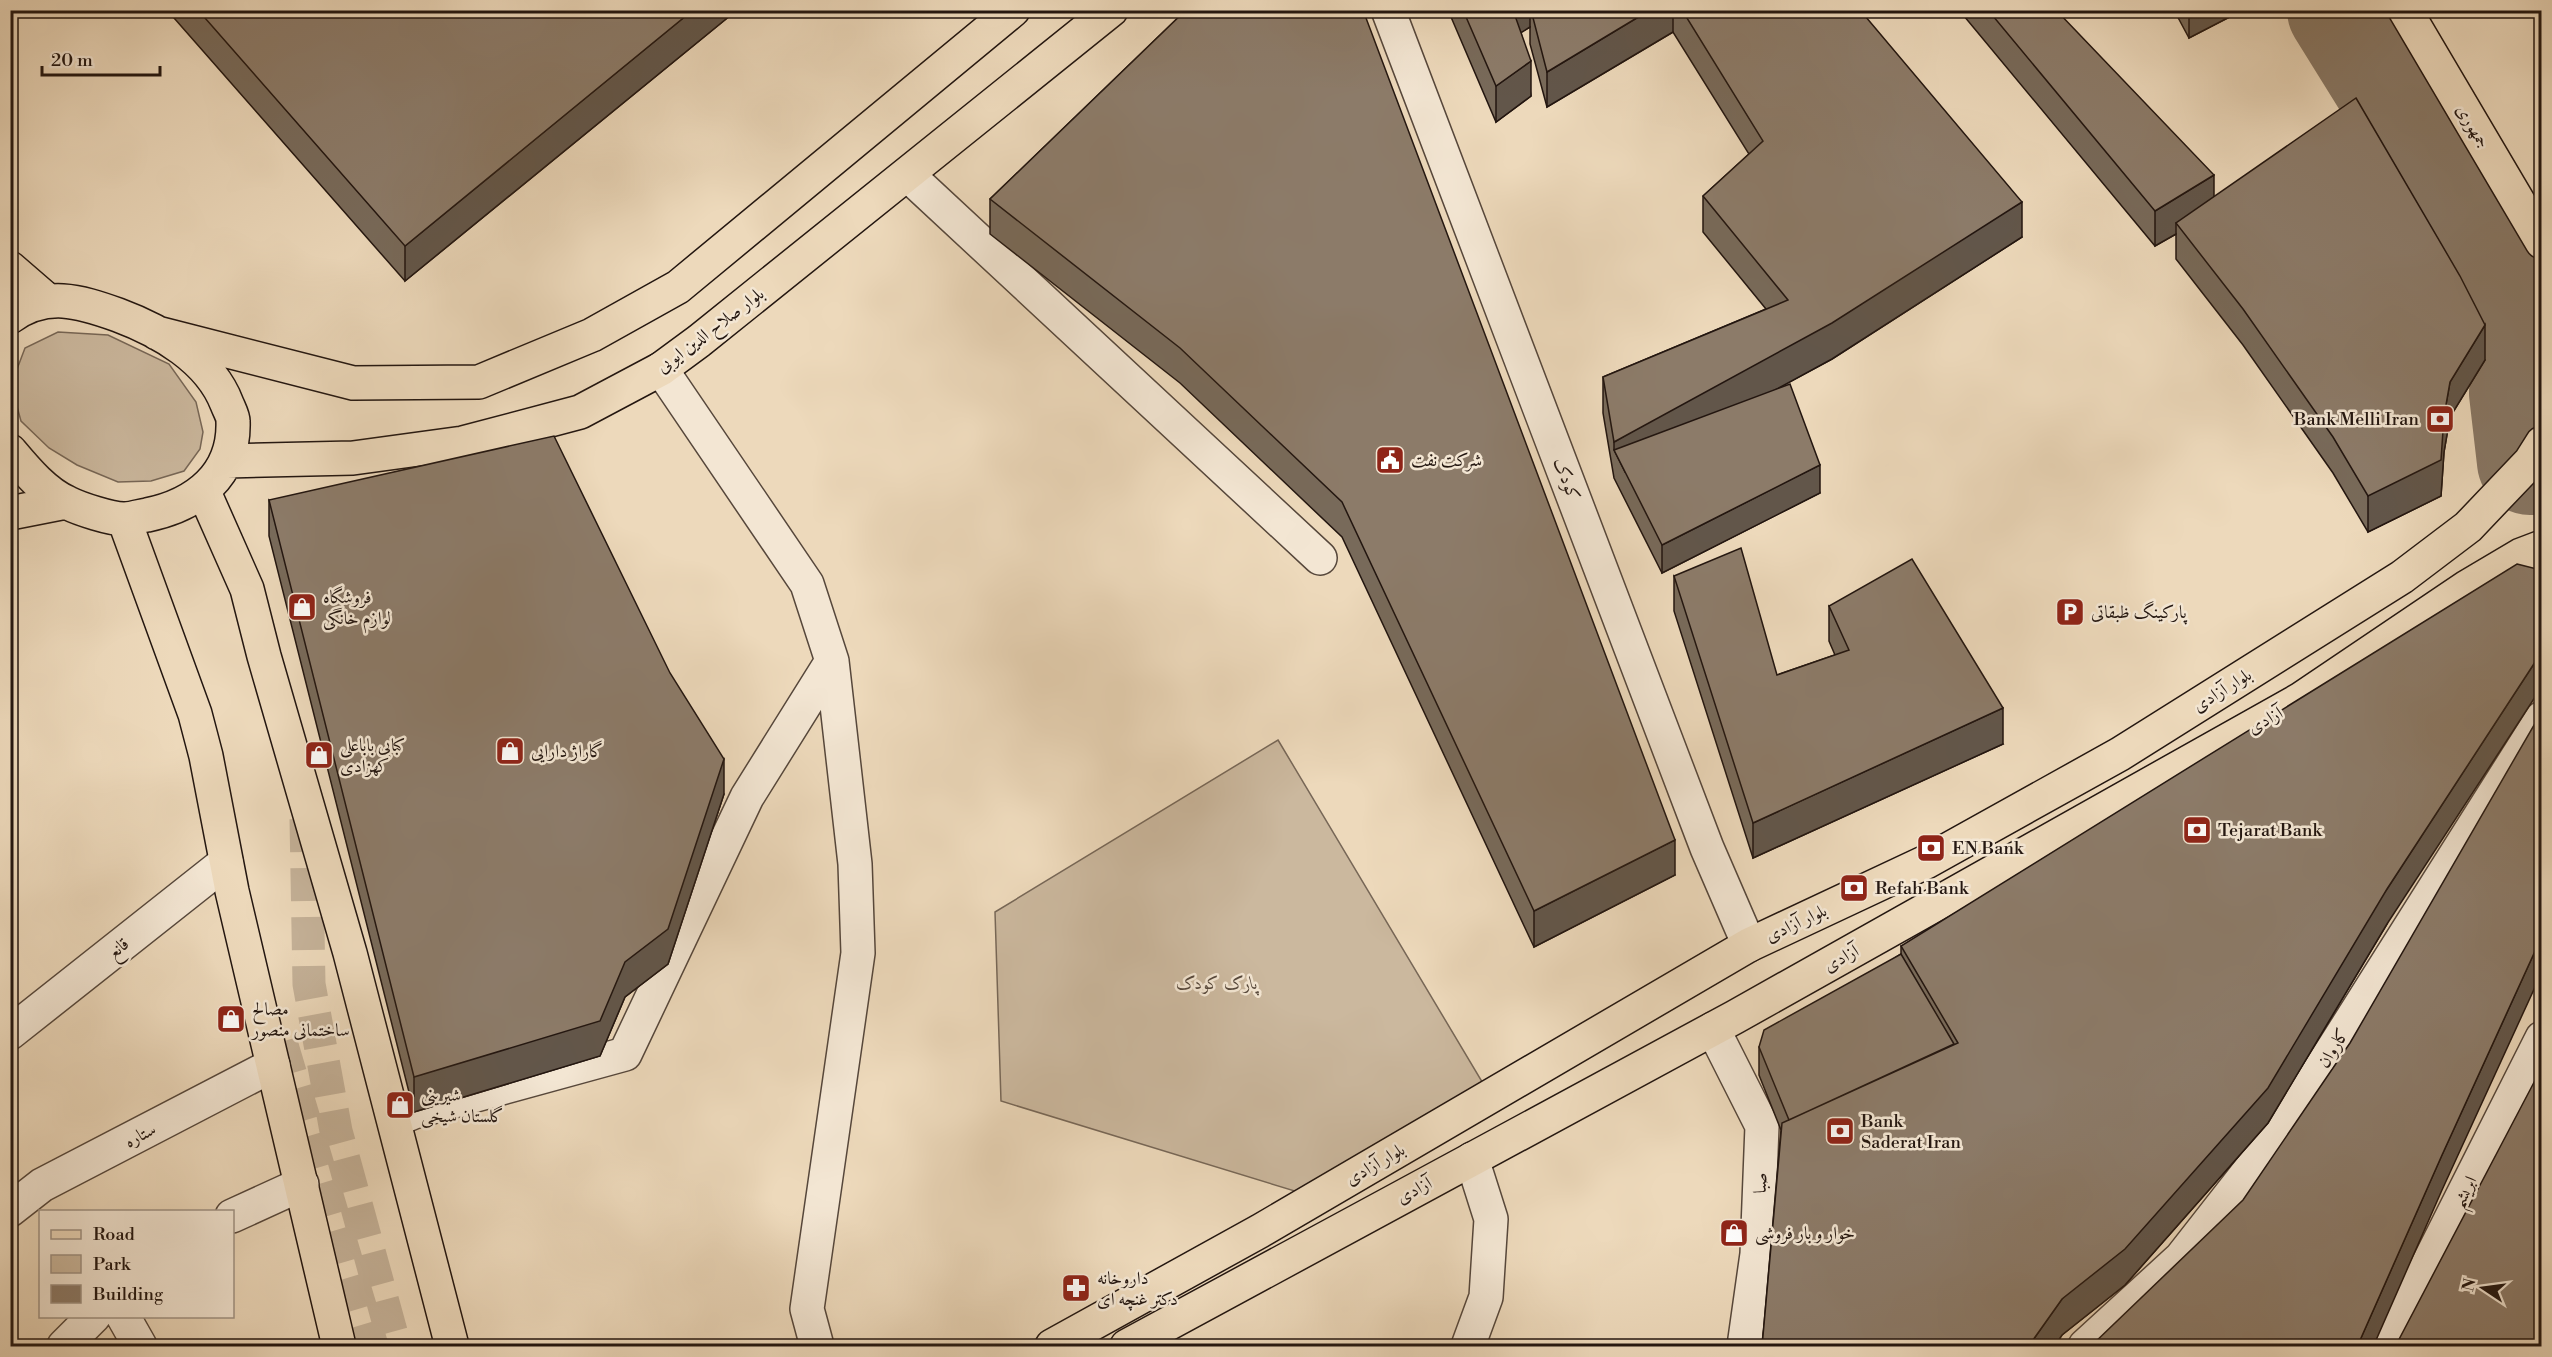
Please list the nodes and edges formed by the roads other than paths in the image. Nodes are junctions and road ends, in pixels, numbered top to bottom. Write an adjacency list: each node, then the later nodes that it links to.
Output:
1 (1013, 10): 10 (main road)
2 (1111, 10): 5 (main road, بلوار صلاح الدین ایوبی)
3 (1388, 10): 24 (street, کودک)
4 (2405, 10): 6 (main road, جمهوری)
5 (908, 176): 11 (main road, بلوار صلاح الدین ایوبی); 20 (street)
6 (2541, 242)
7 (10, 268): 8 (main road)
8 (46, 300): 9 (main road); 10 (main road)
9 (10, 317)
10 (157, 333): 14 (main road)
11 (661, 369): 14 (main road, بلوار صلاح الدین ایوبی); 21 (street)
12 (2541, 443): 24 (main road, بلوار آزادی)
13 (10, 452): 16 (main road)
14 (227, 461): 15 (main road)
15 (204, 492): 18 (main road); 29 (main road)
16 (66, 502): 17 (main road); 18 (main road)
17 (10, 513)
18 (124, 519): 23 (main road)
19 (2541, 547): 25 (main road, آزادی)
20 (1320, 558)
21 (832, 661): 29 (street); 40 (street)
22 (2541, 717): 45 (street, کاروان)
23 (226, 862): 26 (street, قانع); 28 (main road)
24 (1749, 945): 41 (main road, بلوار آزادی)
25 (1713, 1029): 30 (main road, آزادی); 44 (street, صبا)
26 (10, 1033)
27 (2541, 1038): 46 (street, ابریشم)
28 (273, 1065): 31 (main road); 32 (street, ستاره)
29 (395, 1120): 39 (main road)
30 (1472, 1159): 42 (main road, آزادی); 43 (street)
31 (302, 1184): 33 (street); 38 (main road)
32 (10, 1210)
33 (234, 1215)
34 (93, 1318): 36 (street)
35 (124, 1318): 37 (street)
36 (64, 1347)
37 (140, 1347)
38 (339, 1347)
39 (452, 1347)
40 (817, 1347)
41 (1052, 1347)
42 (1127, 1347)
43 (1468, 1347)
44 (1744, 1347)
45 (2085, 1347)
46 (2389, 1347)

